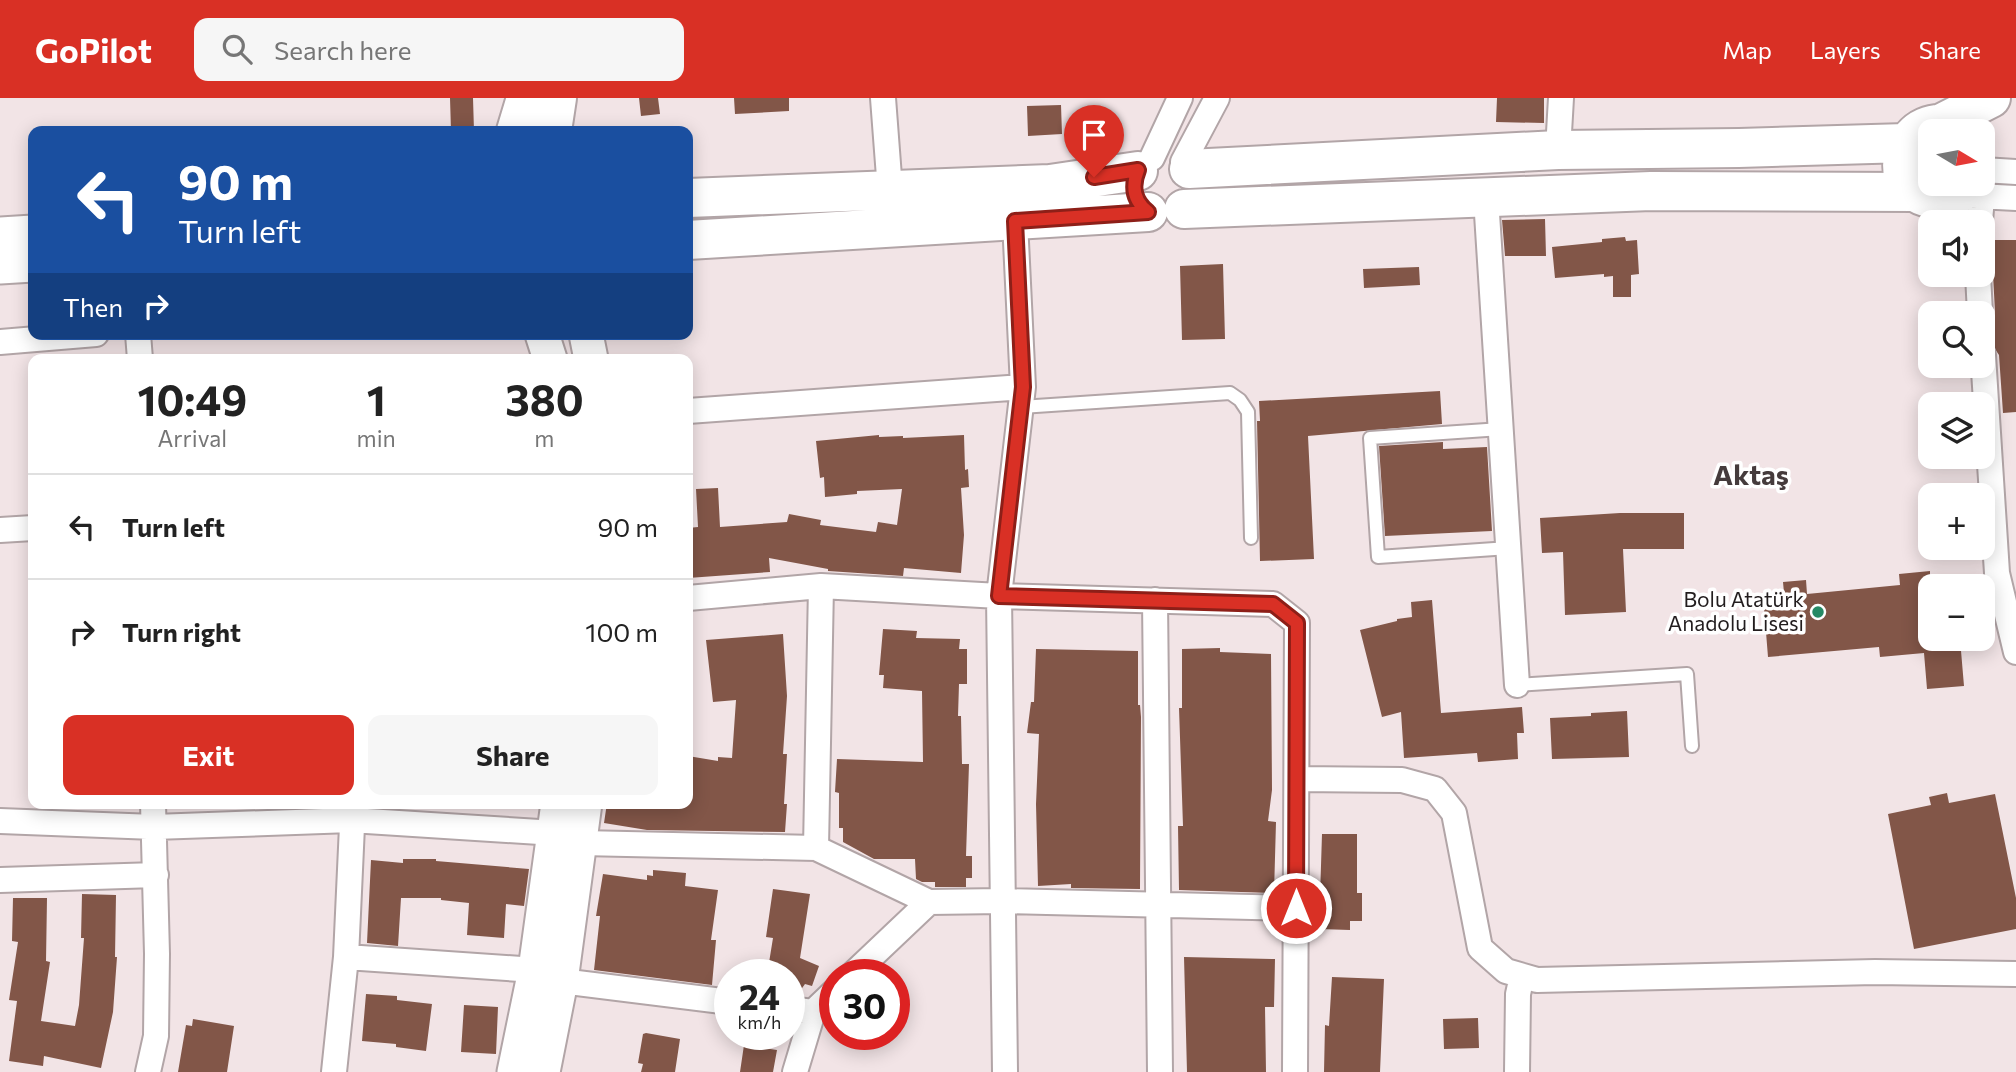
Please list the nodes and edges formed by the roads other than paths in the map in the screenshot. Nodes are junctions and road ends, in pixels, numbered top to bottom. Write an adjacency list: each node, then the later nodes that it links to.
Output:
1 (526, 98): 11 (main road)
2 (557, 98): 12 (main road)
3 (883, 98): 19 (street)
4 (1181, 98): 16 (street)
5 (1217, 98): 16 (street)
6 (1561, 98): 15 (street)
7 (1991, 98): 9 (main road)
8 (2016, 109): 10 (main road)
9 (1963, 119)
10 (1995, 122)
11 (518, 126)
12 (553, 126)
13 (1918, 130): 14 (main road)
14 (1906, 143): 15 (main road); 20 (main road)
15 (1558, 149): 16 (main road)
16 (1165, 165): 19 (main road); 27 (main road); 27 (main road)
17 (2016, 172): 18 (street)
18 (1995, 182)
19 (890, 190): 24 (main road)
20 (1916, 192): 25 (main road)
21 (1928, 196): 22 (main road)
22 (1956, 196)
23 (1995, 196): 26 (street)
24 (693, 198)
25 (1486, 198): 27 (main road); 39 (street)
26 (2016, 198)
27 (1166, 211): 28 (main road)
28 (1015, 221): 31 (main road); 37 (street)
29 (28, 232): 30 (main road)
30 (0, 234)
31 (693, 240)
32 (28, 265): 33 (main road)
33 (0, 267)
34 (28, 340): 35 (street)
35 (0, 342)
36 (1985, 378): 44 (street)
37 (1022, 397): 38 (street); 42 (lane); 46 (street)
38 (693, 411)
39 (1501, 429): 43 (street); 43 (lane)
40 (28, 528): 41 (street)
41 (0, 530)
42 (1251, 538)
43 (1508, 548): 50 (street)
44 (2006, 572): 49 (street)
45 (821, 586): 46 (street); 47 (street); 58 (street)
46 (999, 596): 48 (street); 61 (street)
47 (693, 598)
48 (1155, 600): 52 (street); 63 (street)
49 (2016, 652)
50 (1517, 685): 51 (lane)
51 (1692, 746)
52 (1297, 779): 64 (street); 69 (street)
53 (580, 809): 57 (main road)
54 (352, 812): 55 (street); 57 (street); 65 (street)
55 (153, 815): 56 (street); 59 (street)
56 (0, 821)
57 (565, 827): 58 (street); 68 (main road)
58 (816, 848): 62 (street)
59 (156, 876): 60 (street); 72 (street)
60 (0, 880)
61 (1002, 901): 62 (street); 63 (street); 77 (street)
62 (929, 902): 66 (street)
63 (1157, 905): 64 (street); 78 (street)
64 (1296, 908): 79 (street)
65 (346, 957): 68 (street); 73 (street)
66 (869, 959)
67 (2016, 974): 69 (street)
68 (548, 976): 70 (street); 74 (main road); 75 (main road)
69 (1522, 976): 80 (street)
70 (714, 1000)
71 (797, 1050): 76 (street)
72 (148, 1072)
73 (334, 1072)
74 (514, 1072)
75 (543, 1072)
76 (795, 1072)
77 (1005, 1072)
78 (1160, 1072)
79 (1295, 1072)
80 (1517, 1072)

